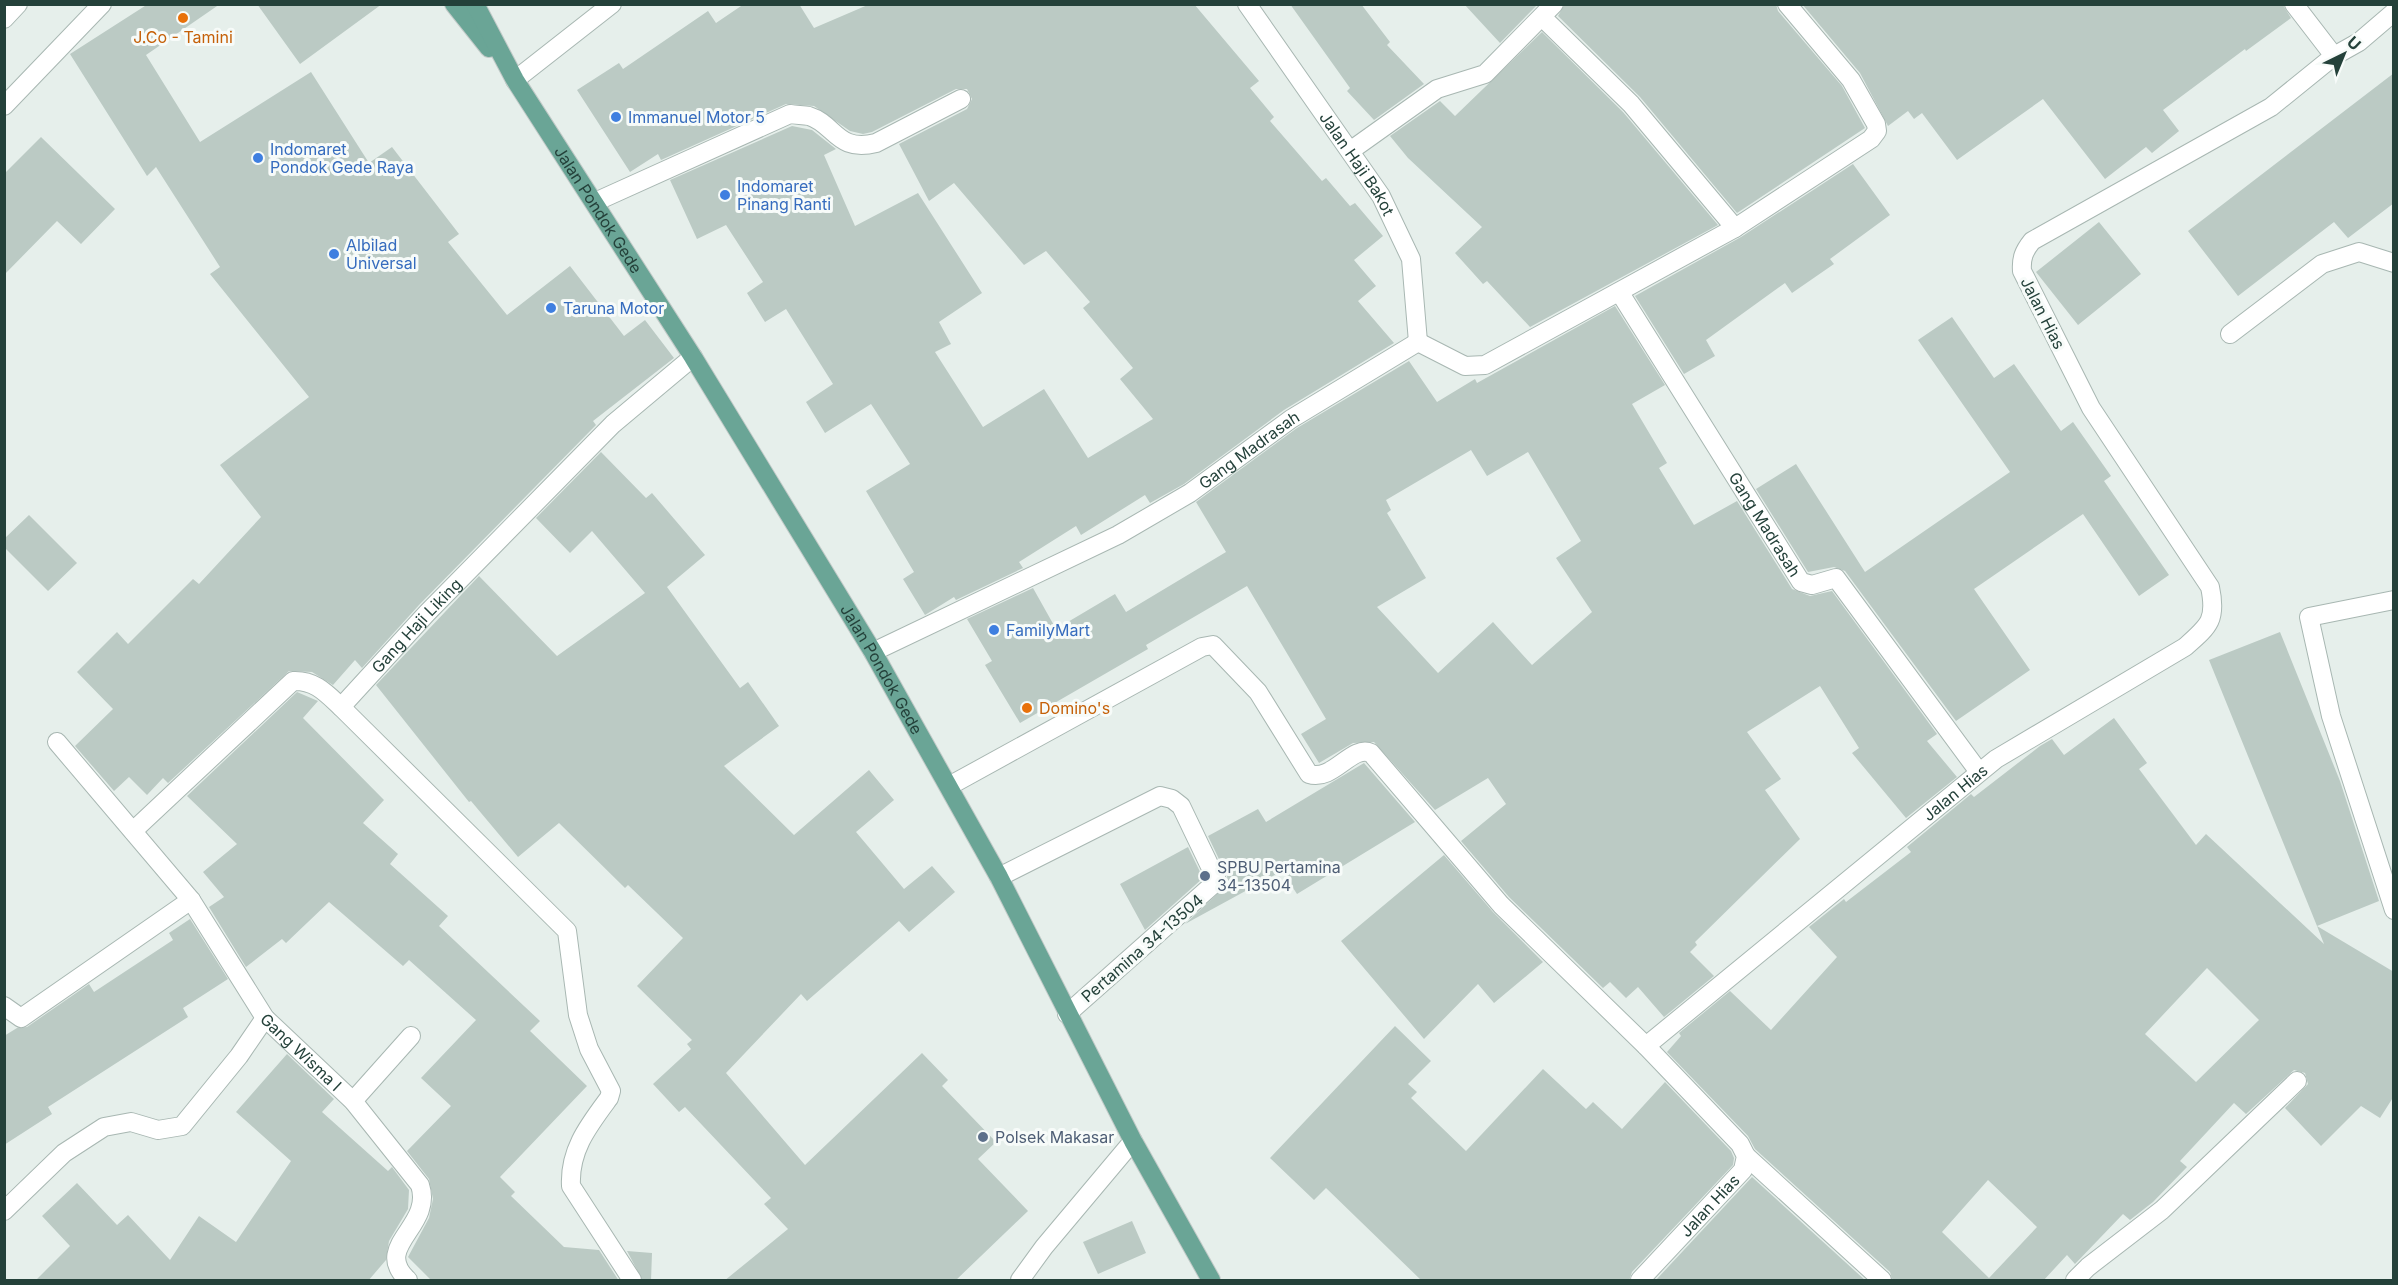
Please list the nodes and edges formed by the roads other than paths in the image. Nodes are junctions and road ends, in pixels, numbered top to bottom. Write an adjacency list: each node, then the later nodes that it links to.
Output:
1 (18, 4): 11 (street)
2 (102, 4): 15 (street)
3 (454, 4): 13 (main road, Jalan Pondok Gede)
4 (475, 4): 13 (main road, Jalan Pondok Gede)
5 (612, 4): 13 (street)
6 (1247, 4): 16 (street, Jalan Haji Bakot)
7 (1787, 4): 18 (street)
8 (2294, 4): 12 (street)
9 (1548, 11): 16 (street); 18 (street)
10 (2394, 12): 12 (street)
11 (4, 19)
12 (2334, 56): 28 (street, Jalan Hias)
13 (515, 80): 17 (main road, Jalan Pondok Gede)
14 (961, 99): 17 (street)
15 (4, 106)
16 (1350, 151): 22 (street, Jalan Haji Bakot)
17 (595, 202): 23 (main road, Jalan Pondok Gede)
18 (1735, 228): 20 (street)
19 (2394, 263): 21 (street)
20 (1620, 293): 22 (street); 28 (street, Gang Madrasah)
21 (2230, 334)
22 (1418, 342): 25 (street, Gang Madrasah)
23 (693, 357): 25 (main road, Jalan Pondok Gede); 26 (street, Gang Haji Liking)
24 (2394, 600): 33 (street)
25 (873, 652): 29 (main road, Jalan Pondok Gede)
26 (342, 707): 30 (street); 45 (street)
27 (57, 742): 30 (street)
28 (1979, 772): 38 (street, Jalan Hias)
29 (949, 786): 31 (main road, Jalan Pondok Gede); 38 (street)
30 (133, 831): 32 (street)
31 (999, 877): 35 (main road, Jalan Pondok Gede); 35 (street, Pertamina 34-13504)
32 (191, 900): 34 (street); 36 (street)
33 (2394, 910)
34 (4, 1006)
35 (1067, 1014): 41 (main road, Jalan Pondok Gede)
36 (265, 1018): 40 (street, Gang Wisma I); 43 (street, Gang Wisma I)
37 (411, 1036): 40 (street)
38 (1646, 1046): 42 (street, Jalan Hias)
39 (2296, 1081): 50 (street)
40 (353, 1101): 44 (street, Gang Wisma I)
41 (1133, 1141): 46 (street); 47 (main road, Jalan Pondok Gede)
42 (1746, 1156): 48 (street, Jalan Hias); 49 (street)
43 (4, 1211)
44 (408, 1281)
45 (632, 1281)
46 (1020, 1281)
47 (1210, 1281)
48 (1640, 1281)
49 (1882, 1281)
50 (2075, 1281)

